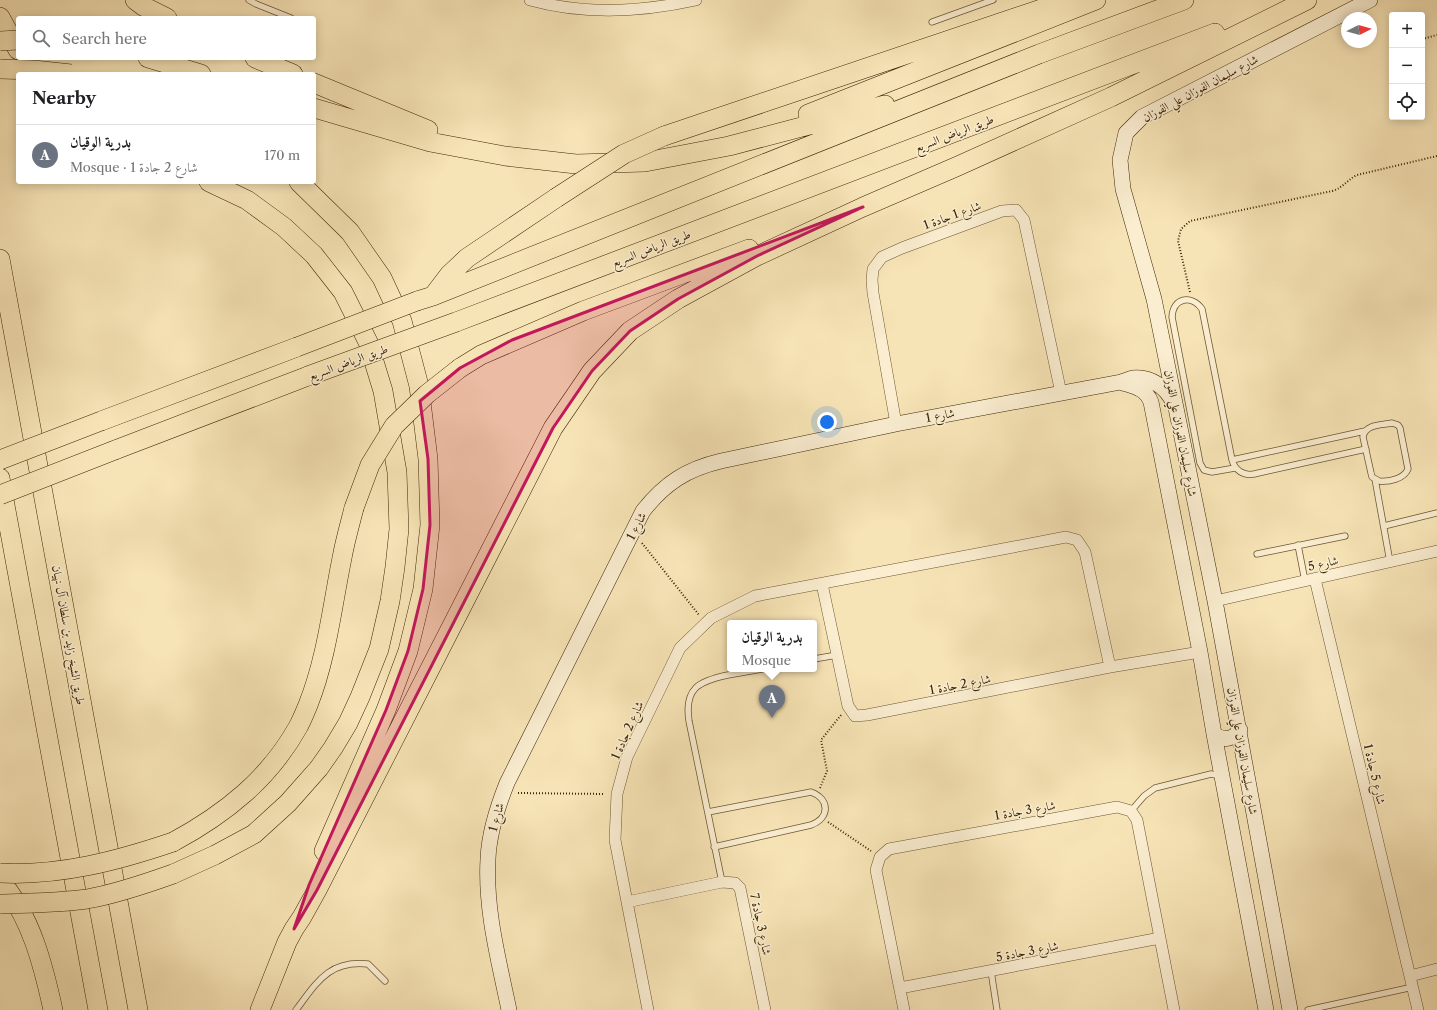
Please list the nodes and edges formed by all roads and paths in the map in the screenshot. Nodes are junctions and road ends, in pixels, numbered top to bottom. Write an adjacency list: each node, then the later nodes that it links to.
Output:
1 (135, 0): 13 (highway)
2 (249, 0): 14 (lane)
3 (530, 0): 12 (street)
4 (696, 0): 12 (street)
5 (993, 0): 16 (lane)
6 (1068, 0): 40 (highway, bridge)
7 (1096, 0): 33 (highway)
8 (1184, 0): 22 (highway)
9 (1303, 0): 54 (highway, طريق الرياض السريع, bridge)
10 (1307, 0): 38 (highway)
11 (1370, 0): 44 (street, شارع سليمان الفوزان علي الفوزان)
12 (596, 5)
13 (163, 16)
14 (286, 16)
15 (0, 17): 21 (highway)
16 (932, 22)
17 (1437, 35): 18 (path)
18 (1425, 38)
19 (16, 40): 20 (highway, bridge)
20 (0, 41)
21 (16, 46)
22 (1039, 54): 33 (highway); 40 (highway)
23 (26, 60): 27 (highway)
24 (155, 60): 29 (highway)
25 (260, 60): 30 (highway)
26 (0, 69): 28 (highway, bridge)
27 (36, 72)
28 (52, 72)
29 (194, 72)
30 (288, 72)
31 (316, 84): 34 (highway)
32 (316, 109): 34 (highway)
33 (729, 146): 34 (highway)
34 (505, 156)
35 (1437, 156): 41 (path)
36 (213, 184): 89 (highway, bridge)
37 (302, 184): 90 (highway)
38 (864, 207): 85 (highway, bridge); 90 (highway)
39 (0, 259): 99 (highway, طريق الشيخ زايد بن سلطان آل نهيان)
40 (425, 298): 49 (highway, bridge)
41 (1192, 301): 50 (lane); 51 (lane)
42 (1121, 382): 43 (street, شارع 1); 44 (street, شارع 1); 46 (street, شارع 1)
43 (1061, 392): 45 (street, شارع 1); 45 (street, شارع 1 جادة 1)
44 (1178, 417): 46 (street); 65 (street, شارع سليمان الفوزان علي الفوزان)
45 (896, 424): 57 (street, شارع 1)
46 (1157, 429): 67 (street, شارع سليمان الفوزان علي الفوزان)
47 (1365, 431): 48 (lane); 50 (lane); 53 (lane)
48 (1366, 449): 51 (lane); 53 (lane)
49 (0, 460)
50 (1232, 460): 51 (lane)
51 (1236, 468)
52 (0, 478): 98 (highway)
53 (1375, 479): 56 (lane)
54 (0, 495)
55 (1437, 513): 56 (lane)
56 (1384, 526): 62 (lane)
57 (633, 531): 66 (path); 77 (street, شارع 1)
58 (1345, 536): 59 (lane)
59 (1298, 545): 61 (lane); 63 (lane)
60 (1437, 551): 62 (street, شارع 5)
61 (1257, 554)
62 (1390, 562): 63 (street, شارع 5)
63 (1310, 580): 65 (street, شارع 5); 94 (street, شارع 5 جادة 1)
64 (822, 584): 66 (street, شارع 2 جادة 1); 68 (street); 70 (street, شارع 2 جادة 1)
65 (1215, 602): 73 (street, شارع سليمان الفوزان علي الفوزان)
66 (706, 623): 78 (street, شارع 2 جادة 1)
67 (1200, 652): 70 (street, شارع 2 جادة 1); 74 (street, شارع سليمان الفوزان علي الفوزان)
68 (837, 655): 69 (lane); 72 (street)
69 (817, 658)
70 (1110, 667): 72 (street, شارع 2 جادة 1)
71 (746, 672): 81 (lane)
72 (848, 706): 79 (path)
73 (1240, 730): 74 (street); 75 (street, شارع سليمان الفوزان علي الفوزان)
74 (1214, 734): 76 (street, شارع سليمان الفوزان علي الفوزان)
75 (1245, 762): 76 (street); 109 (street, شارع سليمان الفوزان علي الفوزان)
76 (1221, 774): 80 (lane); 108 (street, شارع سليمان الفوزان علي الفوزان)
77 (503, 793): 78 (path); 102 (street, شارع 1)
78 (617, 794): 88 (street, شارع 2 جادة 1)
79 (817, 794): 81 (lane); 82 (lane)
80 (1131, 811): 84 (street, شارع 3 جادة 1); 91 (street)
81 (708, 812): 83 (lane)
82 (822, 818): 83 (lane); 84 (path)
83 (714, 847): 87 (lane)
84 (880, 857): 96 (street)
85 (0, 872)
86 (0, 880): 97 (highway)
87 (722, 882): 88 (street); 104 (street, شارع 3 جادة 7)
88 (627, 902): 103 (street, شارع 2 جادة 1)
89 (0, 904)
90 (294, 929): 100 (highway)
91 (1160, 938): 93 (street, شارع 3 جادة 5); 107 (street)
92 (1437, 970): 94 (street)
93 (991, 971): 96 (street, شارع 3 جادة 5); 106 (lane)
94 (1412, 981): 110 (lane); 111 (street, شارع 5 جادة 1)
95 (385, 982): 101 (lane)
96 (900, 988): 105 (street)
97 (53, 1010)
98 (98, 1010)
99 (138, 1010)
100 (260, 1010)
101 (296, 1010)
102 (509, 1010)
103 (648, 1010)
104 (765, 1010)
105 (904, 1010)
106 (998, 1010)
107 (1174, 1010)
108 (1266, 1010)
109 (1290, 1010)
110 (1308, 1010)
111 (1418, 1010)

